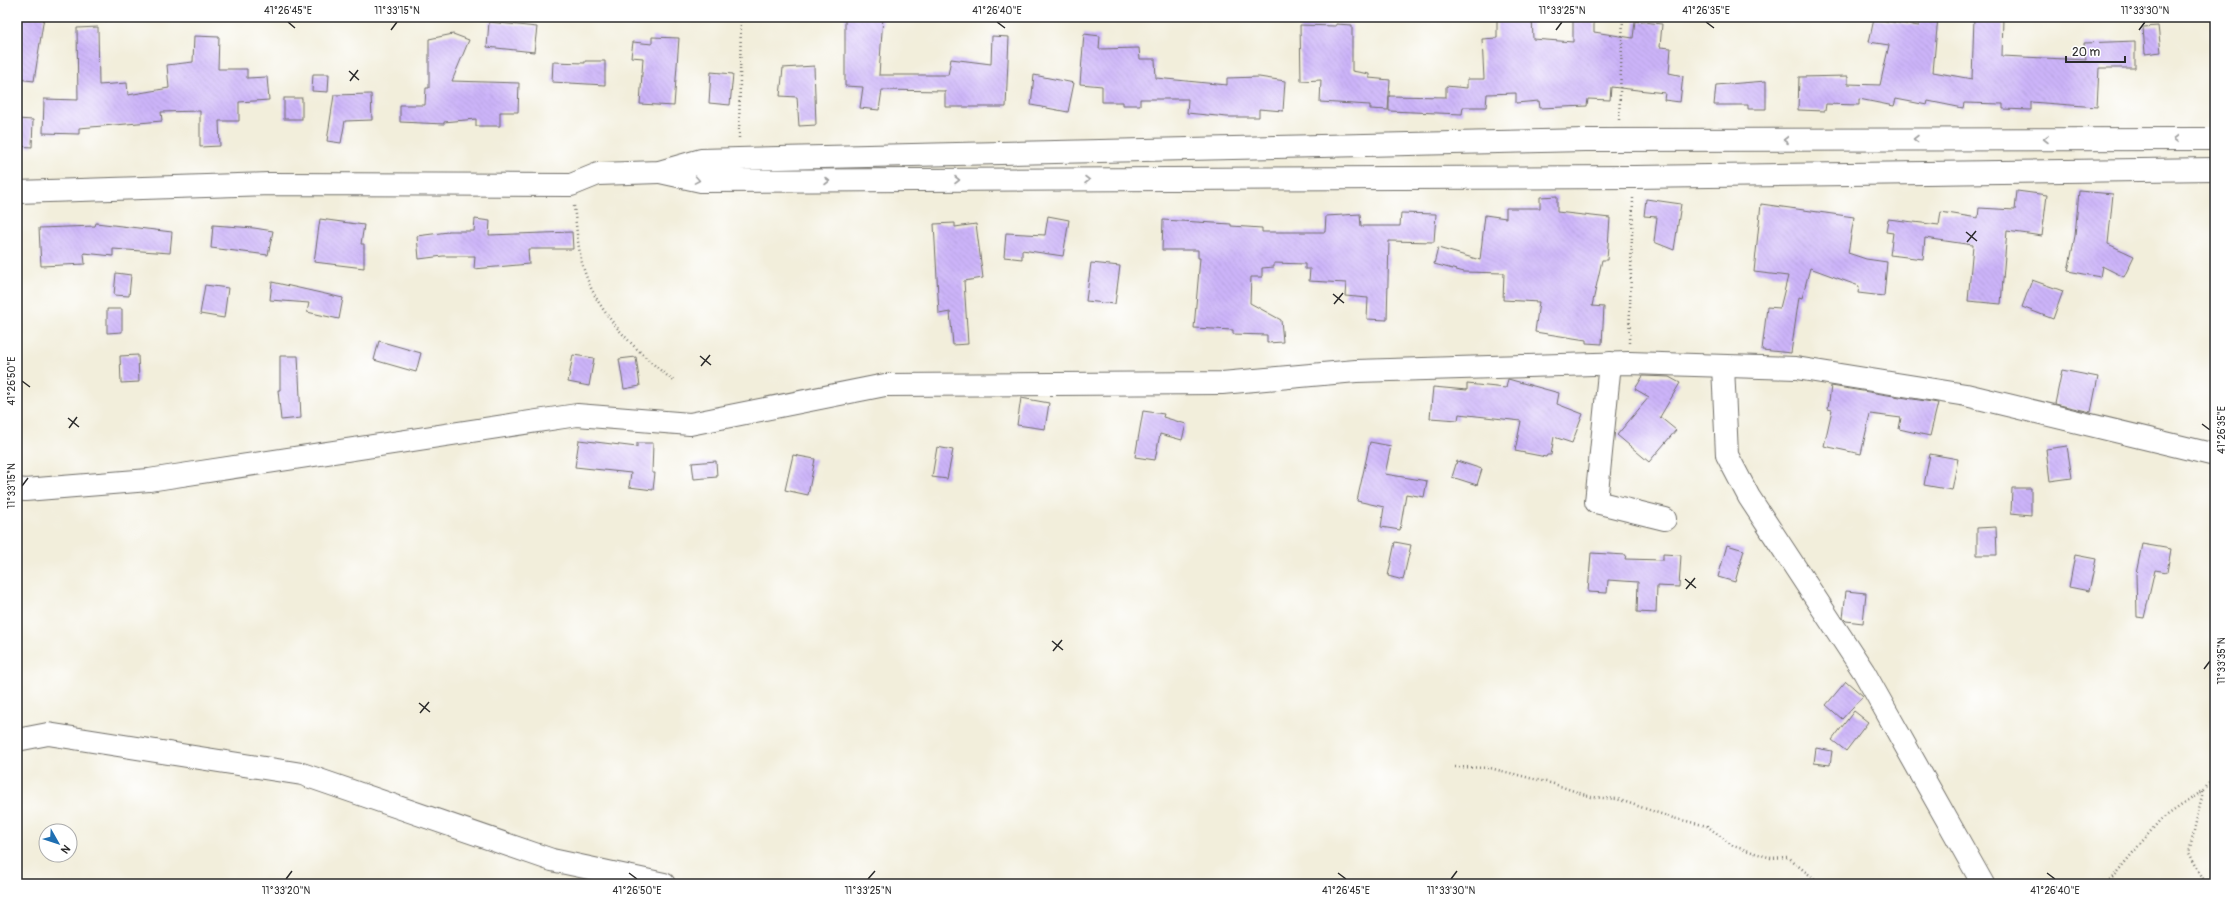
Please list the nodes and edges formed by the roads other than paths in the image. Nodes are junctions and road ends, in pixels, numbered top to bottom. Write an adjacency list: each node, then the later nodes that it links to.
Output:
1 (2215, 139): 3 (main road, one-way to 3)
2 (2215, 169): 3 (main road, one-way to 2)
3 (659, 172): 4 (main road)
4 (17, 192)
5 (1619, 363): 6 (main road); 8 (main road); 9 (main road)
6 (1723, 366): 7 (main road); 12 (main road)
7 (2215, 455)
8 (17, 489)
9 (1665, 520)
10 (17, 740): 11 (main road)
11 (664, 884)
12 (1983, 884)

